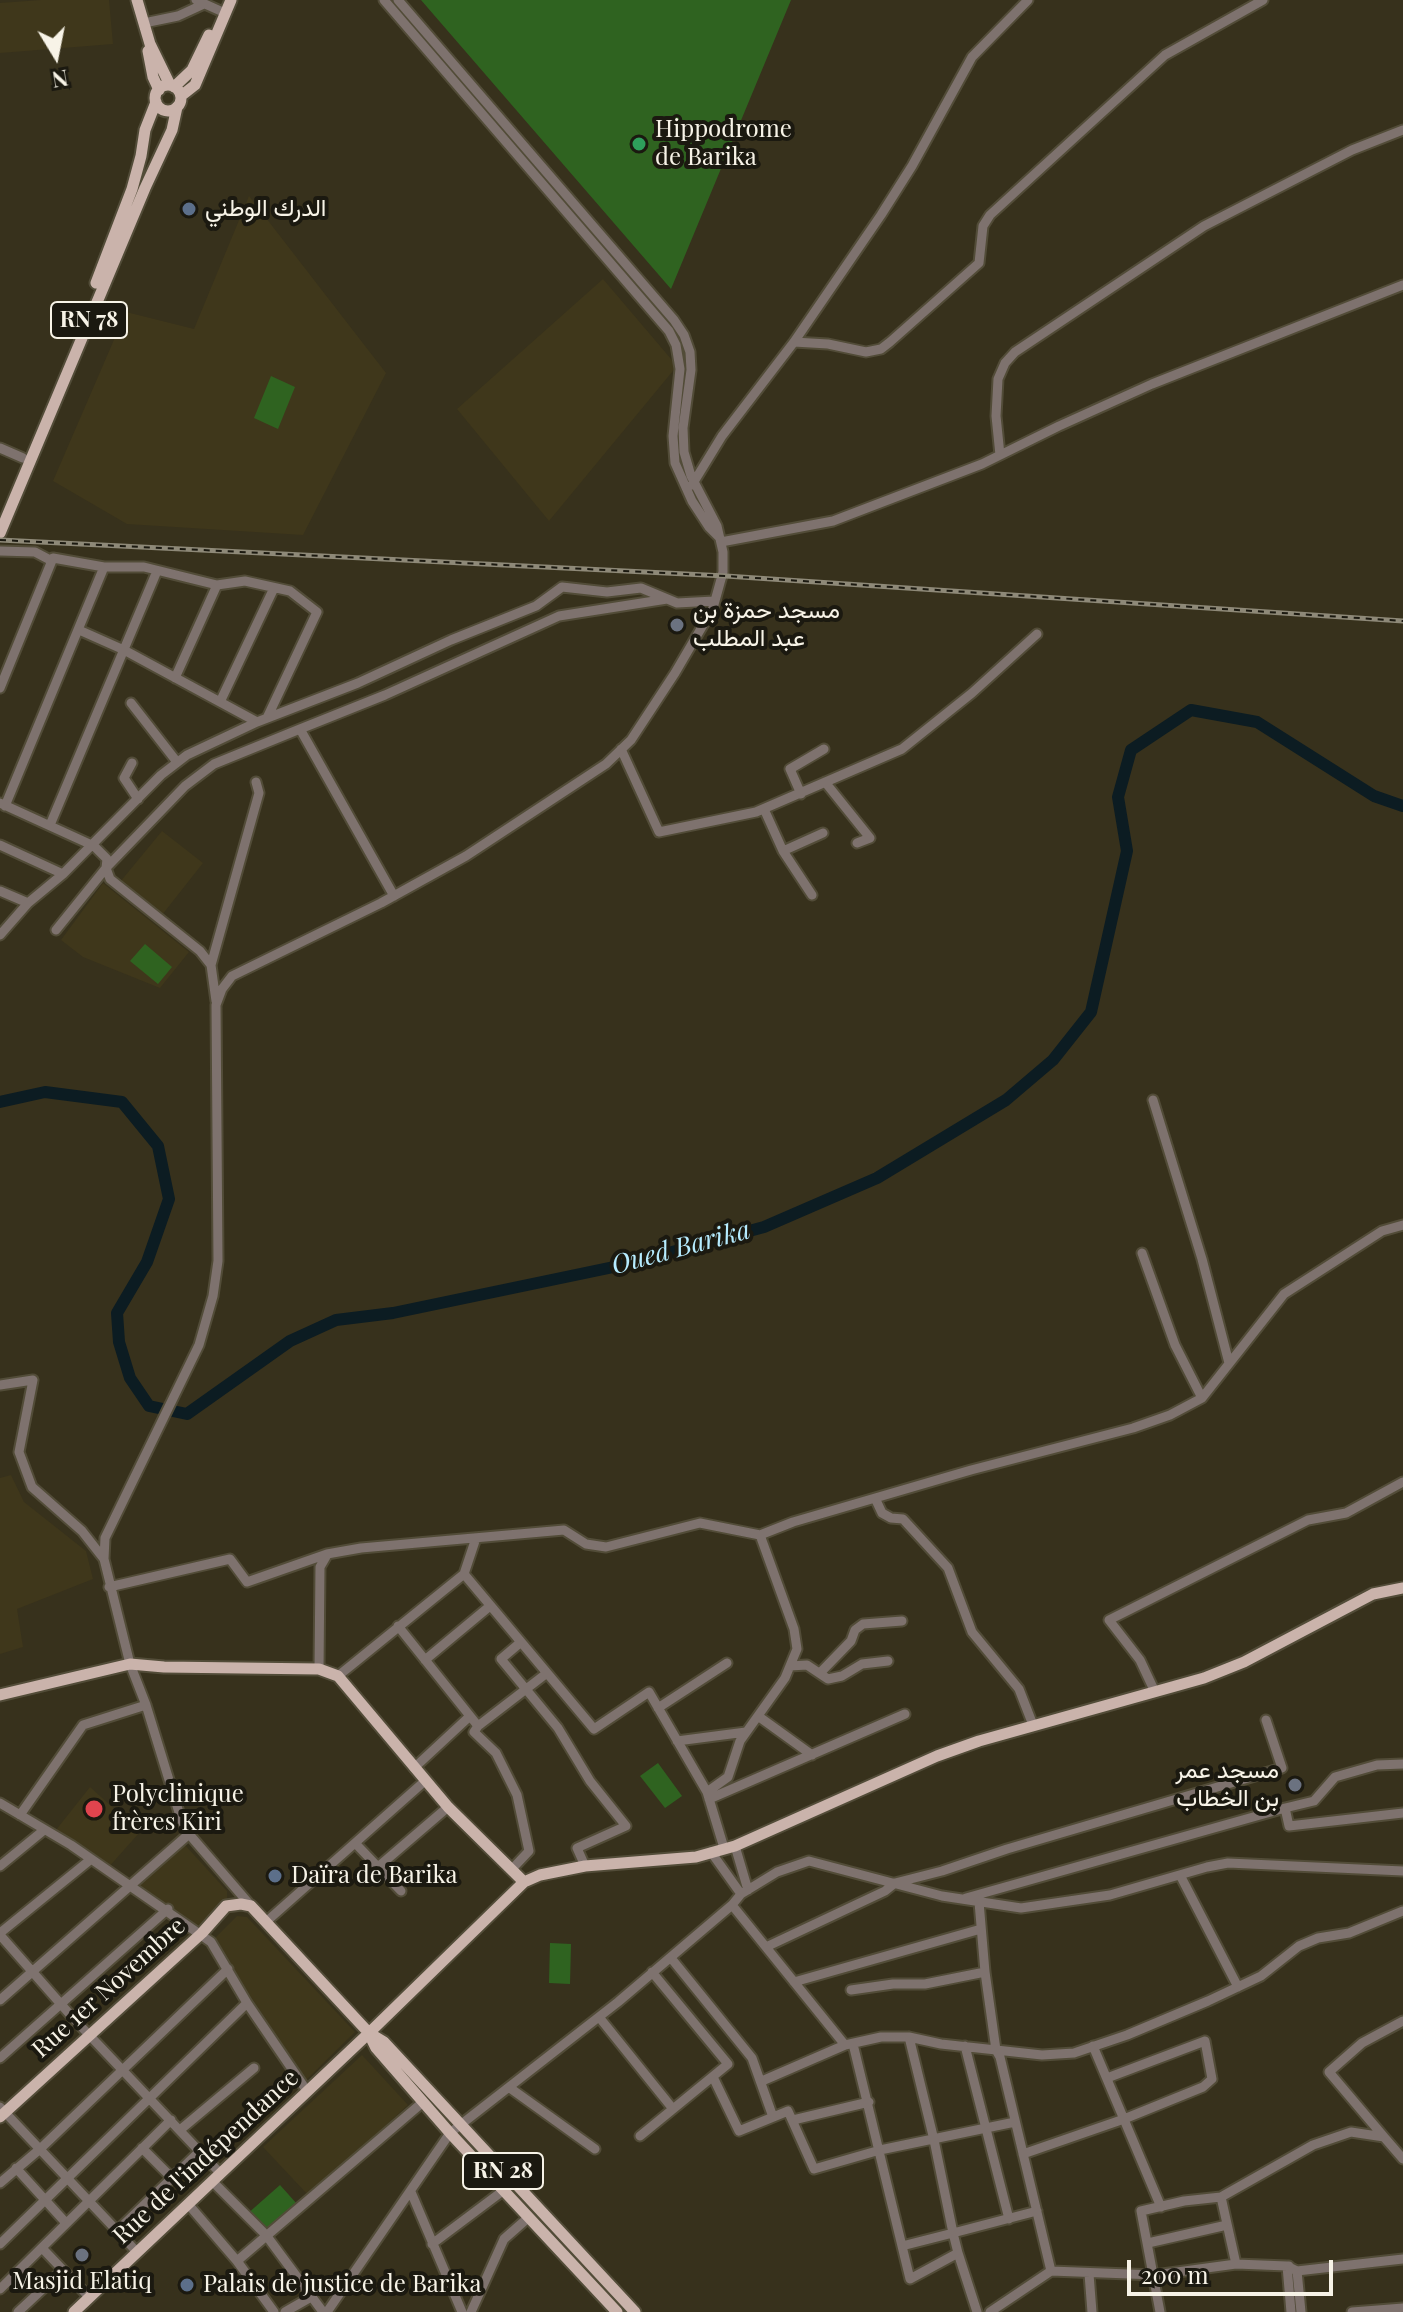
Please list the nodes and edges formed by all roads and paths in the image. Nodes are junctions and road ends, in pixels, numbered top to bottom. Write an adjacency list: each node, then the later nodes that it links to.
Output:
1 (231, 0): 8 (main road)
2 (384, 0): 17 (street)
3 (398, 0): 17 (street)
4 (1028, 0): 13 (street)
5 (1263, 0): 13 (street)
6 (200, 2): 8 (street); 9 (street)
7 (136, 3): 9 (main road)
8 (222, 8): 10 (main road, RN 78); 10 (main road)
9 (144, 23): 10 (main road)
10 (170, 94): 16 (main road, RN 78); 19 (main road, RN 78)
11 (1403, 130): 15 (street)
12 (1403, 285): 15 (street)
13 (794, 342): 17 (street)
14 (0, 448): 16 (street)
15 (1000, 455): 20 (street)
16 (23, 458): 18 (main road, RN 78)
17 (690, 486): 20 (street)
18 (0, 513)
19 (0, 533)
20 (720, 540): 28 (street)
21 (0, 551): 22 (street)
22 (52, 561): 23 (street); 33 (street)
23 (104, 567): 24 (street); 29 (street)
24 (157, 571): 25 (street); 31 (street)
25 (217, 585): 26 (street); 32 (street)
26 (274, 588): 34 (street); 36 (street)
27 (667, 599): 28 (street); 36 (street); 38 (street)
28 (714, 601): 39 (street)
29 (79, 630): 31 (street); 47 (street)
30 (1037, 634): 44 (street)
31 (124, 650): 32 (street); 49 (street)
32 (175, 678): 34 (street)
33 (0, 688)
34 (220, 702): 37 (street)
35 (131, 703): 41 (street)
36 (267, 718): 37 (street)
37 (257, 722): 41 (street)
38 (300, 729): 55 (street); 59 (street)
39 (621, 749): 48 (street); 59 (street)
40 (824, 749): 45 (street)
41 (177, 762): 46 (street)
42 (132, 763): 46 (street)
43 (256, 782): 63 (street)
44 (825, 782): 45 (street); 51 (street)
45 (801, 794): 48 (street)
46 (138, 799): 53 (street)
47 (2, 805): 49 (street)
48 (764, 809): 54 (street)
49 (50, 825): 53 (street)
50 (823, 833): 54 (street)
51 (857, 843)
52 (0, 845): 56 (street)
53 (93, 845): 55 (street); 56 (street)
54 (783, 851): 58 (street)
55 (107, 864): 61 (street); 63 (street)
56 (63, 874): 60 (street)
57 (0, 891): 60 (street)
58 (812, 895)
59 (394, 896): 64 (street)
60 (28, 903): 62 (street)
61 (56, 930)
62 (0, 935)
63 (211, 965): 64 (street)
64 (216, 1005): 76 (street)
65 (1153, 1100): 68 (street)
66 (1403, 1225): 68 (street)
67 (1142, 1253): 70 (street)
68 (1229, 1363): 70 (street)
69 (0, 1385): 76 (street)
70 (1202, 1398): 72 (street)
71 (1403, 1482): 94 (street)
72 (875, 1498): 73 (street); 102 (street)
73 (760, 1535): 74 (street); 88 (street)
74 (476, 1538): 75 (street); 77 (street)
75 (327, 1554): 78 (street); 89 (street)
76 (104, 1559): 78 (street)
77 (464, 1574): 80 (street); 82 (street)
78 (109, 1587): 87 (street)
79 (1403, 1588): 94 (main road)
80 (490, 1606): 83 (street); 84 (street)
81 (902, 1621): 91 (street)
82 (398, 1626): 84 (street); 92 (street)
83 (521, 1642): 90 (street); 93 (street)
84 (425, 1660): 99 (street)
85 (888, 1661): 91 (street)
86 (727, 1663): 97 (street)
87 (130, 1664): 89 (main road); 95 (main road); 96 (street)
88 (790, 1666): 91 (street); 100 (street)
89 (319, 1669): 92 (main road)
90 (547, 1673): 93 (street); 97 (street)
91 (820, 1673)
92 (338, 1676): 108 (main road)
93 (525, 1688): 103 (street); 123 (street)
94 (1155, 1692): 102 (main road)
95 (0, 1695)
96 (146, 1705): 115 (street); 117 (street)
97 (658, 1708): 105 (street)
98 (905, 1714): 106 (street)
99 (470, 1716): 103 (street); 108 (street)
100 (758, 1716): 104 (street); 106 (street)
101 (1266, 1720): 129 (street)
102 (1033, 1725): 119 (main road)
103 (478, 1726): 125 (street)
104 (746, 1732): 105 (street); 110 (street)
105 (677, 1741): 110 (street)
106 (812, 1755): 110 (street)
107 (1403, 1764): 113 (street)
108 (414, 1768): 109 (main road)
109 (426, 1780): 112 (main road); 118 (street)
110 (708, 1796): 119 (street)
111 (0, 1803): 115 (street)
112 (448, 1807): 124 (street); 125 (main road)
113 (1285, 1808): 114 (street); 133 (street)
114 (1403, 1813)
115 (20, 1815): 116 (street)
116 (44, 1830): 121 (street); 122 (street)
117 (189, 1834): 130 (street); 136 (street)
118 (355, 1843): 124 (street); 139 (street)
119 (730, 1847): 120 (main road); 132 (street)
120 (711, 1852): 123 (main road); 132 (street)
121 (90, 1860): 130 (street); 142 (street)
122 (0, 1866)
123 (585, 1866): 128 (main road)
124 (378, 1867): 131 (street)
125 (512, 1869): 128 (main road)
126 (1403, 1871): 127 (street)
127 (1180, 1875): 134 (street); 150 (street)
128 (524, 1882): 158 (main road, Rue de l'indépendance)
129 (895, 1883): 132 (street); 133 (street); 143 (street)
130 (130, 1886): 137 (street); 146 (street)
131 (401, 1891)
132 (744, 1892): 135 (street)
133 (963, 1899): 134 (street)
134 (979, 1902): 140 (street)
135 (732, 1905): 143 (street); 144 (street)
136 (251, 1906): 139 (main road, RN 28); 141 (main road, Rue 1er Novembre)
137 (168, 1909): 141 (street); 154 (street)
138 (1403, 1911): 150 (street)
139 (267, 1921): 158 (main road, RN 28)
140 (981, 1929): 148 (street); 149 (street)
141 (202, 1933): 145 (street); 157 (main road, Rue 1er Novembre)
142 (0, 1934): 146 (street)
143 (766, 1947): 149 (street)
144 (671, 1958): 147 (street); 169 (street)
145 (228, 1969): 153 (street); 166 (street)
146 (34, 1972): 152 (street); 154 (street)
147 (652, 1972): 155 (street); 167 (street)
148 (985, 1972): 151 (street); 163 (street)
149 (794, 1982): 160 (street)
150 (1238, 1987): 162 (street)
151 (851, 1990)
152 (0, 2000)
153 (247, 2003): 171 (street); 172 (street)
154 (62, 2004): 157 (street); 164 (street)
155 (599, 2017): 170 (street); 175 (street)
156 (1403, 2021): 187 (street)
157 (90, 2033): 166 (street); 176 (main road, Rue 1er Novembre)
158 (369, 2033): 171 (main road, Rue de l'indépendance); 173 (main road, RN 28); 182 (main road, RN 28)
159 (909, 2037): 160 (street); 161 (street); 188 (street)
160 (849, 2044): 169 (street); 174 (street)
161 (965, 2046): 163 (street); 183 (street)
162 (1093, 2046): 163 (street); 168 (street)
163 (996, 2050): 181 (street)
164 (0, 2058)
165 (254, 2068): 184 (street)
166 (124, 2069): 172 (street); 190 (street)
167 (713, 2077): 175 (street); 177 (street)
168 (1107, 2078): 178 (street); 178 (street)
169 (762, 2081): 177 (street)
170 (510, 2088): 182 (street); 191 (street)
171 (307, 2091): 197 (main road, Rue de l'indépendance)
172 (150, 2098): 179 (street); 198 (street)
173 (423, 2102): 185 (main road, RN 28); 215 (street)
174 (869, 2102): 180 (street); 192 (street)
175 (673, 2109): 186 (street)
176 (2, 2112): 190 (street)
177 (773, 2117): 180 (street)
178 (1124, 2119): 194 (street); 207 (street)
179 (171, 2120): 184 (street); 189 (street)
180 (793, 2120): 192 (street)
181 (1015, 2122): 183 (street); 194 (street)
182 (462, 2126): 185 (street); 244 (main road, RN 28)
183 (984, 2129): 188 (street); 210 (street)
184 (180, 2130): 193 (street)
185 (450, 2133): 201 (main road, RN 28); 202 (street)
186 (640, 2136)
187 (1384, 2137): 195 (street); 203 (street)
188 (934, 2140): 192 (street); 214 (street)
189 (142, 2148): 199 (street); 205 (street)
190 (40, 2149): 196 (street); 198 (street)
191 (595, 2149)
192 (880, 2150): 219 (street)
193 (200, 2151): 197 (street); 199 (street)
194 (1023, 2154): 208 (street)
195 (1403, 2159)
196 (16, 2168): 200 (street); 204 (street)
197 (216, 2177): 206 (main road, Rue de l'indépendance); 215 (street)
198 (65, 2178): 204 (street); 205 (street)
199 (172, 2178): 213 (street)
200 (0, 2183)
201 (504, 2190): 209 (main road, RN 28); 218 (street)
202 (411, 2192): 218 (street); 240 (street)
203 (1221, 2197): 207 (street); 212 (street)
204 (45, 2199): 211 (street); 217 (street)
205 (88, 2201): 211 (street); 213 (street)
206 (188, 2204): 221 (main road, Rue de l'indépendance); 224 (street)
207 (1161, 2207): 216 (street)
208 (1037, 2211): 210 (street); 228 (street)
209 (529, 2217): 242 (street); 243 (main road, RN 28)
210 (1009, 2219): 214 (street)
211 (66, 2223): 220 (street)
212 (1227, 2225): 216 (street); 225 (street)
213 (117, 2231): 221 (street)
214 (953, 2233): 219 (street); 222 (street)
215 (266, 2235): 224 (street); 234 (street)
216 (1148, 2243): 231 (street)
217 (0, 2244)
218 (432, 2244): 241 (street)
219 (902, 2246): 222 (street)
220 (42, 2248): 227 (street); 232 (street)
221 (137, 2252): 233 (main road, Rue de l'indépendance)
222 (958, 2253): 245 (street)
223 (1403, 2256): 226 (street); 229 (street)
224 (237, 2261): 238 (street)
225 (1236, 2264): 226 (street); 231 (street)
226 (1287, 2266): 229 (street); 249 (street)
227 (63, 2270): 233 (street); 236 (street)
228 (1051, 2271): 230 (street); 246 (street)
229 (1297, 2271): 250 (street)
230 (1089, 2274): 231 (street); 247 (street)
231 (1155, 2275): 248 (street)
232 (0, 2289)
233 (89, 2297): 237 (main road, Rue de l'indépendance)
234 (311, 2297): 239 (street); 240 (street)
235 (1403, 2308): 251 (street)
236 (18, 2312)
237 (74, 2312)
238 (274, 2312)
239 (285, 2312)
240 (325, 2312)
241 (462, 2312)
242 (471, 2312)
243 (617, 2312)
244 (635, 2312)
245 (977, 2312)
246 (990, 2312)
247 (1092, 2312)
248 (1160, 2312)
249 (1291, 2312)
250 (1301, 2312)
251 (1352, 2312)

